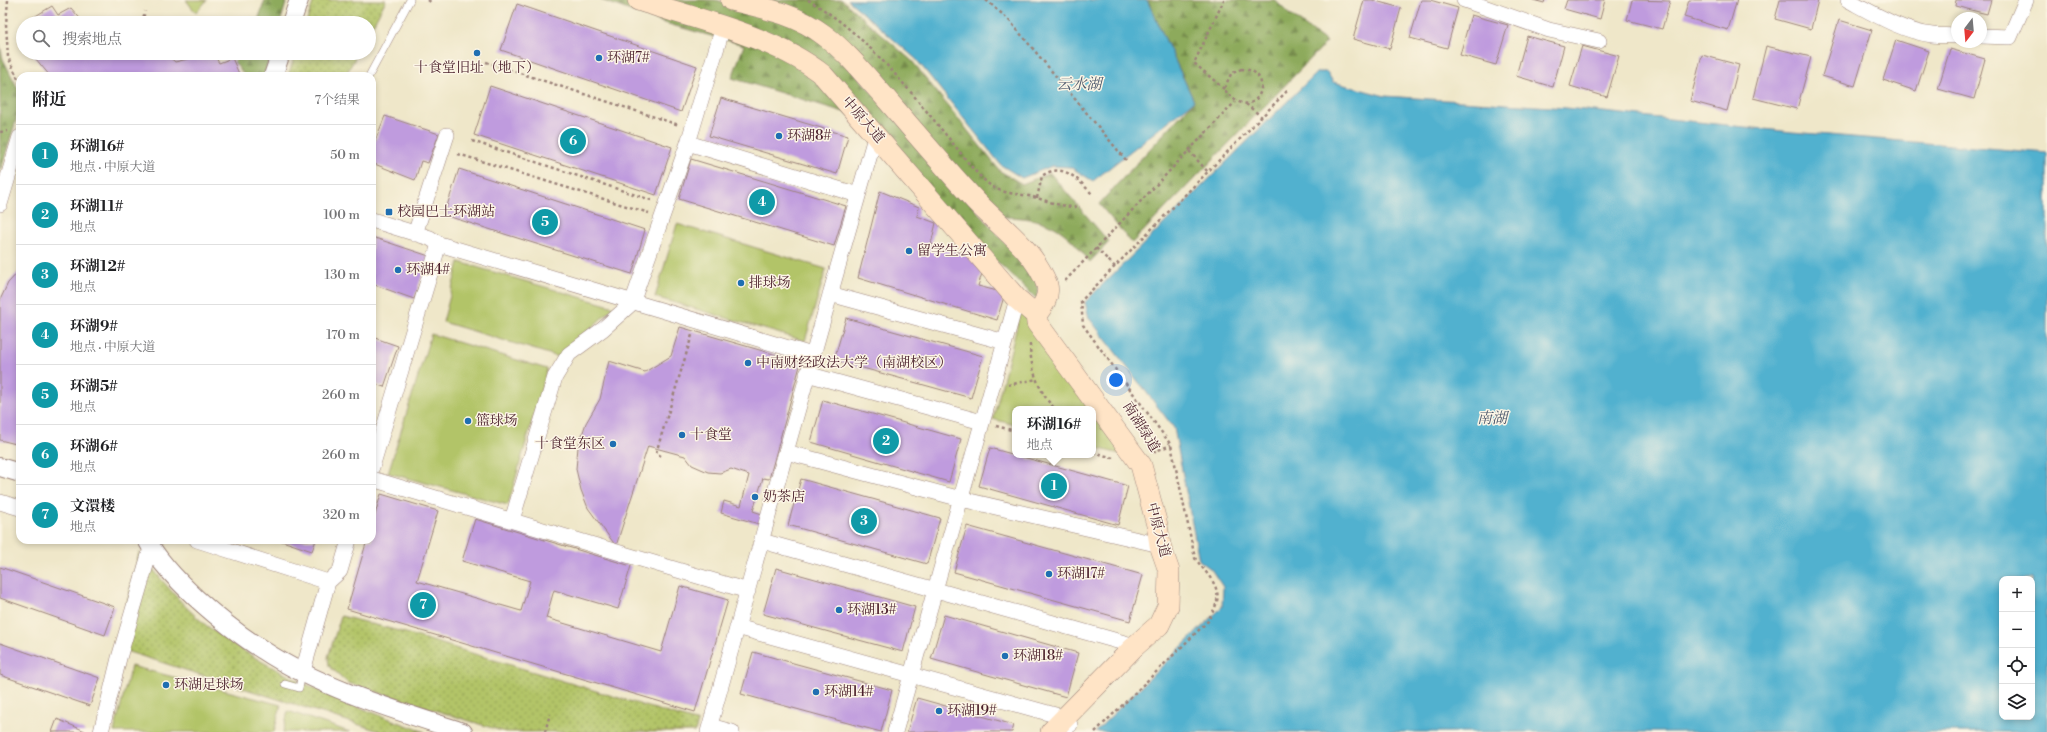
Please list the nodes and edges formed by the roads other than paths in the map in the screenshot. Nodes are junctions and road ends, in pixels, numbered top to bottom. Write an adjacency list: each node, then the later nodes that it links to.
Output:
1 (299, 0): 8 (street)
2 (410, 0): 15 (lane)
3 (638, 0): 9 (main road, 中原大道)
4 (731, 0): 28 (main road)
5 (1464, 0): 12 (street)
6 (1848, 0): 10 (street)
7 (2026, 0): 11 (street)
8 (293, 16)
9 (723, 28): 16 (main road, 中原大道); 18 (street)
10 (1951, 36)
11 (1987, 36)
12 (1599, 41)
13 (279, 60): 14 (street)
14 (274, 72)
15 (370, 72)
16 (876, 134): 20 (street); 26 (main road, 中原大道)
17 (447, 135): 23 (street)
18 (691, 136): 20 (street); 27 (street)
19 (16, 150): 21 (street)
20 (858, 195): 25 (street)
21 (0, 204)
22 (376, 221): 23 (street)
23 (415, 234): 24 (street)
24 (438, 244): 27 (street); 34 (street)
25 (830, 294): 29 (street); 30 (street)
26 (1017, 299): 28 (main road, 中原大道); 29 (street)
27 (632, 303): 30 (street); 41 (street)
28 (1036, 319): 46 (main road, 中原大道)
29 (1005, 342): 32 (street)
30 (812, 355): 31 (street)
31 (807, 374): 32 (street); 33 (street)
32 (982, 422): 38 (street)
33 (786, 452): 38 (street); 42 (street)
34 (376, 453)
35 (0, 467): 36 (street)
36 (16, 472)
37 (376, 479): 41 (street)
38 (961, 499): 46 (street); 48 (street)
39 (0, 502): 40 (street)
40 (16, 507)
41 (512, 520): 49 (street)
42 (757, 540): 48 (street); 49 (street)
43 (149, 544): 52 (street); 57 (street)
44 (209, 544): 47 (street)
45 (348, 544): 47 (street)
46 (1160, 545): 51 (main road, 中原大道)
47 (328, 582): 52 (street)
48 (935, 589): 51 (street); 53 (street)
49 (748, 591): 50 (street)
50 (737, 627): 53 (street); 56 (street)
51 (1135, 646): 55 (main road, 中原大道)
52 (303, 672): 54 (lane); 58 (street)
53 (912, 674): 55 (street); 60 (street)
54 (285, 684)
55 (1062, 725)
56 (709, 729): 59 (street)
57 (101, 732)
58 (463, 732)
59 (732, 732)
60 (896, 732)

